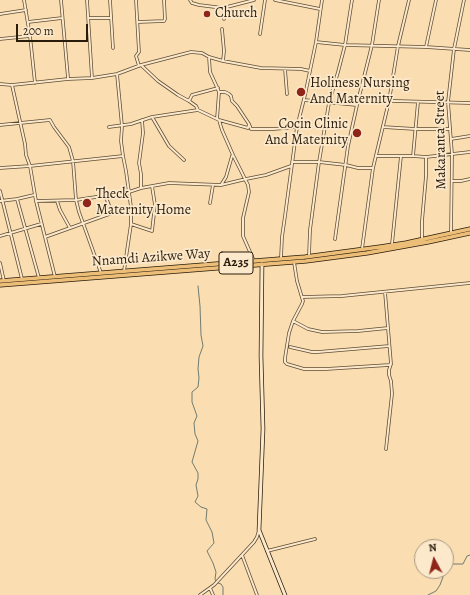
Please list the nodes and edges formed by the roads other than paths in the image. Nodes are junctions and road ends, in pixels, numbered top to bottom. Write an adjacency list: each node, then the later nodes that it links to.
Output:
1 (24, 0): 19 (street)
2 (61, 0): 21 (street)
3 (87, 0): 22 (street)
4 (110, 0): 23 (street)
5 (136, 0): 26 (street)
6 (164, 0): 26 (street)
7 (190, 0): 17 (street)
8 (254, 0): 17 (street)
9 (265, 0): 28 (street)
10 (275, 0): 18 (street)
11 (322, 0): 18 (street)
12 (352, 0): 32 (street)
13 (379, 0): 33 (street)
14 (409, 0): 34 (street)
15 (436, 0): 35 (street)
16 (464, 0): 37 (street, Makaranta Street)
17 (224, 7): 24 (street)
18 (320, 9): 31 (street)
19 (26, 10): 20 (street); 25 (street)
20 (0, 14)
21 (62, 18): 25 (street); 46 (street)
22 (89, 18): 23 (street); 45 (street)
23 (111, 18): 36 (street)
24 (224, 19)
25 (28, 22): 29 (street)
26 (138, 22): 41 (street)
27 (222, 29): 40 (street)
28 (260, 34)
29 (30, 36): 30 (street); 47 (street)
30 (0, 39)
31 (316, 42): 32 (street); 43 (street)
32 (345, 45): 33 (street); 59 (street)
33 (372, 45): 34 (street); 54 (street)
34 (398, 46): 35 (street); 56 (street)
35 (426, 47): 37 (street)
36 (113, 48)
37 (454, 49): 38 (street); 58 (street, Makaranta Street)
38 (470, 50)
39 (209, 57): 40 (street); 41 (street); 50 (street)
40 (223, 61): 42 (street)
41 (140, 66): 44 (street); 55 (street)
42 (285, 69): 43 (street); 52 (street)
43 (310, 70): 53 (street)
44 (117, 74): 45 (street); 69 (street)
45 (92, 78): 46 (street)
46 (68, 79): 47 (street)
47 (35, 83): 49 (street)
48 (0, 84): 49 (street)
49 (12, 85): 66 (street)
50 (218, 88): 51 (street); 55 (street)
51 (219, 92): 65 (street); 67 (street)
52 (287, 94)
53 (304, 100): 59 (street); 71 (street)
54 (358, 100): 56 (street); 61 (street)
55 (189, 101): 62 (street)
56 (390, 101): 57 (street); 72 (street)
57 (418, 102): 58 (street); 73 (street)
58 (448, 102): 60 (street); 74 (street, Makaranta Street)
59 (329, 103): 61 (street); 88 (street)
60 (470, 103)
61 (357, 105): 89 (street)
62 (198, 110): 63 (street); 65 (street)
63 (152, 117): 64 (street); 85 (street)
64 (142, 120): 69 (street); 100 (street)
65 (218, 120): 67 (street); 79 (street)
66 (20, 123): 68 (street); 86 (street); 90 (street)
67 (249, 124): 71 (street)
68 (0, 125)
69 (122, 126): 70 (street); 80 (street)
70 (109, 127)
71 (297, 127): 87 (street)
72 (383, 127): 73 (street); 81 (street)
73 (415, 129): 74 (street); 83 (street)
74 (450, 129): 76 (street, Makaranta Street)
75 (470, 136): 76 (street)
76 (451, 139): 78 (street, Makaranta Street)
77 (470, 152): 78 (street)
78 (452, 154): 84 (street); 96 (street, Makaranta Street)
79 (233, 155): 94 (street); 98 (street)
80 (123, 156): 86 (street); 102 (street)
81 (376, 156): 82 (street); 93 (street)
82 (401, 156): 83 (street); 124 (street)
83 (413, 156): 84 (street)
84 (426, 157): 123 (street)
85 (184, 160)
86 (73, 161): 90 (street); 106 (street)
87 (292, 162): 88 (street); 91 (street)
88 (318, 162): 89 (street); 126 (street)
89 (346, 165): 93 (street); 122 (street)
90 (30, 166): 92 (street); 103 (street)
91 (292, 166): 94 (street); 127 (street)
92 (0, 168)
93 (374, 168): 125 (street)
94 (246, 179): 98 (street); 128 (street)
95 (470, 179): 96 (street)
96 (452, 181): 119 (street, Makaranta Street)
97 (213, 185): 98 (street); 99 (street); 110 (street)
98 (221, 185)
99 (152, 186): 100 (street); 113 (street)
100 (141, 188): 102 (street)
101 (0, 191): 107 (street)
102 (129, 192): 104 (street); 113 (street)
103 (34, 195): 105 (street); 108 (street)
104 (105, 196): 106 (street); 111 (street)
105 (17, 199): 107 (street); 114 (street)
106 (76, 200): 109 (street); 111 (street)
107 (1, 201): 117 (street)
108 (36, 201): 109 (street); 112 (street)
109 (57, 201): 115 (street)
110 (210, 203)
111 (83, 223): 115 (street); 133 (street)
112 (41, 224): 114 (street); 121 (street)
113 (130, 224): 132 (street)
114 (25, 228): 117 (street); 135 (street)
115 (70, 228): 121 (street)
116 (470, 229): 119 (highway, Nnamdi Azikwe Way / A235)
117 (10, 233): 120 (street); 136 (street)
118 (470, 233): 129 (highway, Nnamdi Azikwe Way / A235)
119 (451, 234): 123 (highway, Nnamdi Azikwe Way / A235)
120 (0, 236)
121 (46, 237): 134 (street)
122 (335, 240)
123 (422, 240): 124 (highway, Nnamdi Azikwe Way / A235)
124 (392, 245): 125 (highway, Nnamdi Azikwe Way / A235)
125 (362, 250): 126 (highway, Nnamdi Azikwe Way / A235)
126 (309, 257): 127 (highway, Nnamdi Azikwe Way / A235)
127 (281, 260): 128 (highway, Nnamdi Azikwe Way / A235)
128 (254, 262): 132 (highway, Nnamdi Azikwe Way / A235)
129 (294, 262): 131 (highway, Nnamdi Azikwe Way / A235); 141 (street)
130 (0, 263): 137 (street)
131 (262, 264): 139 (highway, Nnamdi Azikwe Way / A235); 148 (street)
132 (124, 271): 133 (highway, Nnamdi Azikwe Way / A235)
133 (101, 273): 134 (highway, Nnamdi Azikwe Way / A235)
134 (55, 277): 135 (highway, Nnamdi Azikwe Way / A235)
135 (38, 278): 136 (highway, Nnamdi Azikwe Way / A235)
136 (22, 279): 137 (highway, Nnamdi Azikwe Way / A235)
137 (2, 281)
138 (470, 283): 140 (street)
139 (0, 285)
140 (385, 292): 141 (street); 143 (street)
141 (302, 297): 142 (street)
142 (293, 321): 143 (street); 146 (street)
143 (388, 328): 144 (street)
144 (389, 346): 145 (street); 146 (street)
145 (290, 347)
146 (391, 364): 147 (street)
147 (386, 450)
148 (259, 530): 150 (street); 151 (street)
149 (315, 539): 150 (street)
150 (267, 551): 156 (street)
151 (242, 555): 152 (street); 155 (street)
152 (210, 588): 153 (street); 154 (street)
153 (200, 595)
154 (213, 595)
155 (257, 595)
156 (285, 595)

